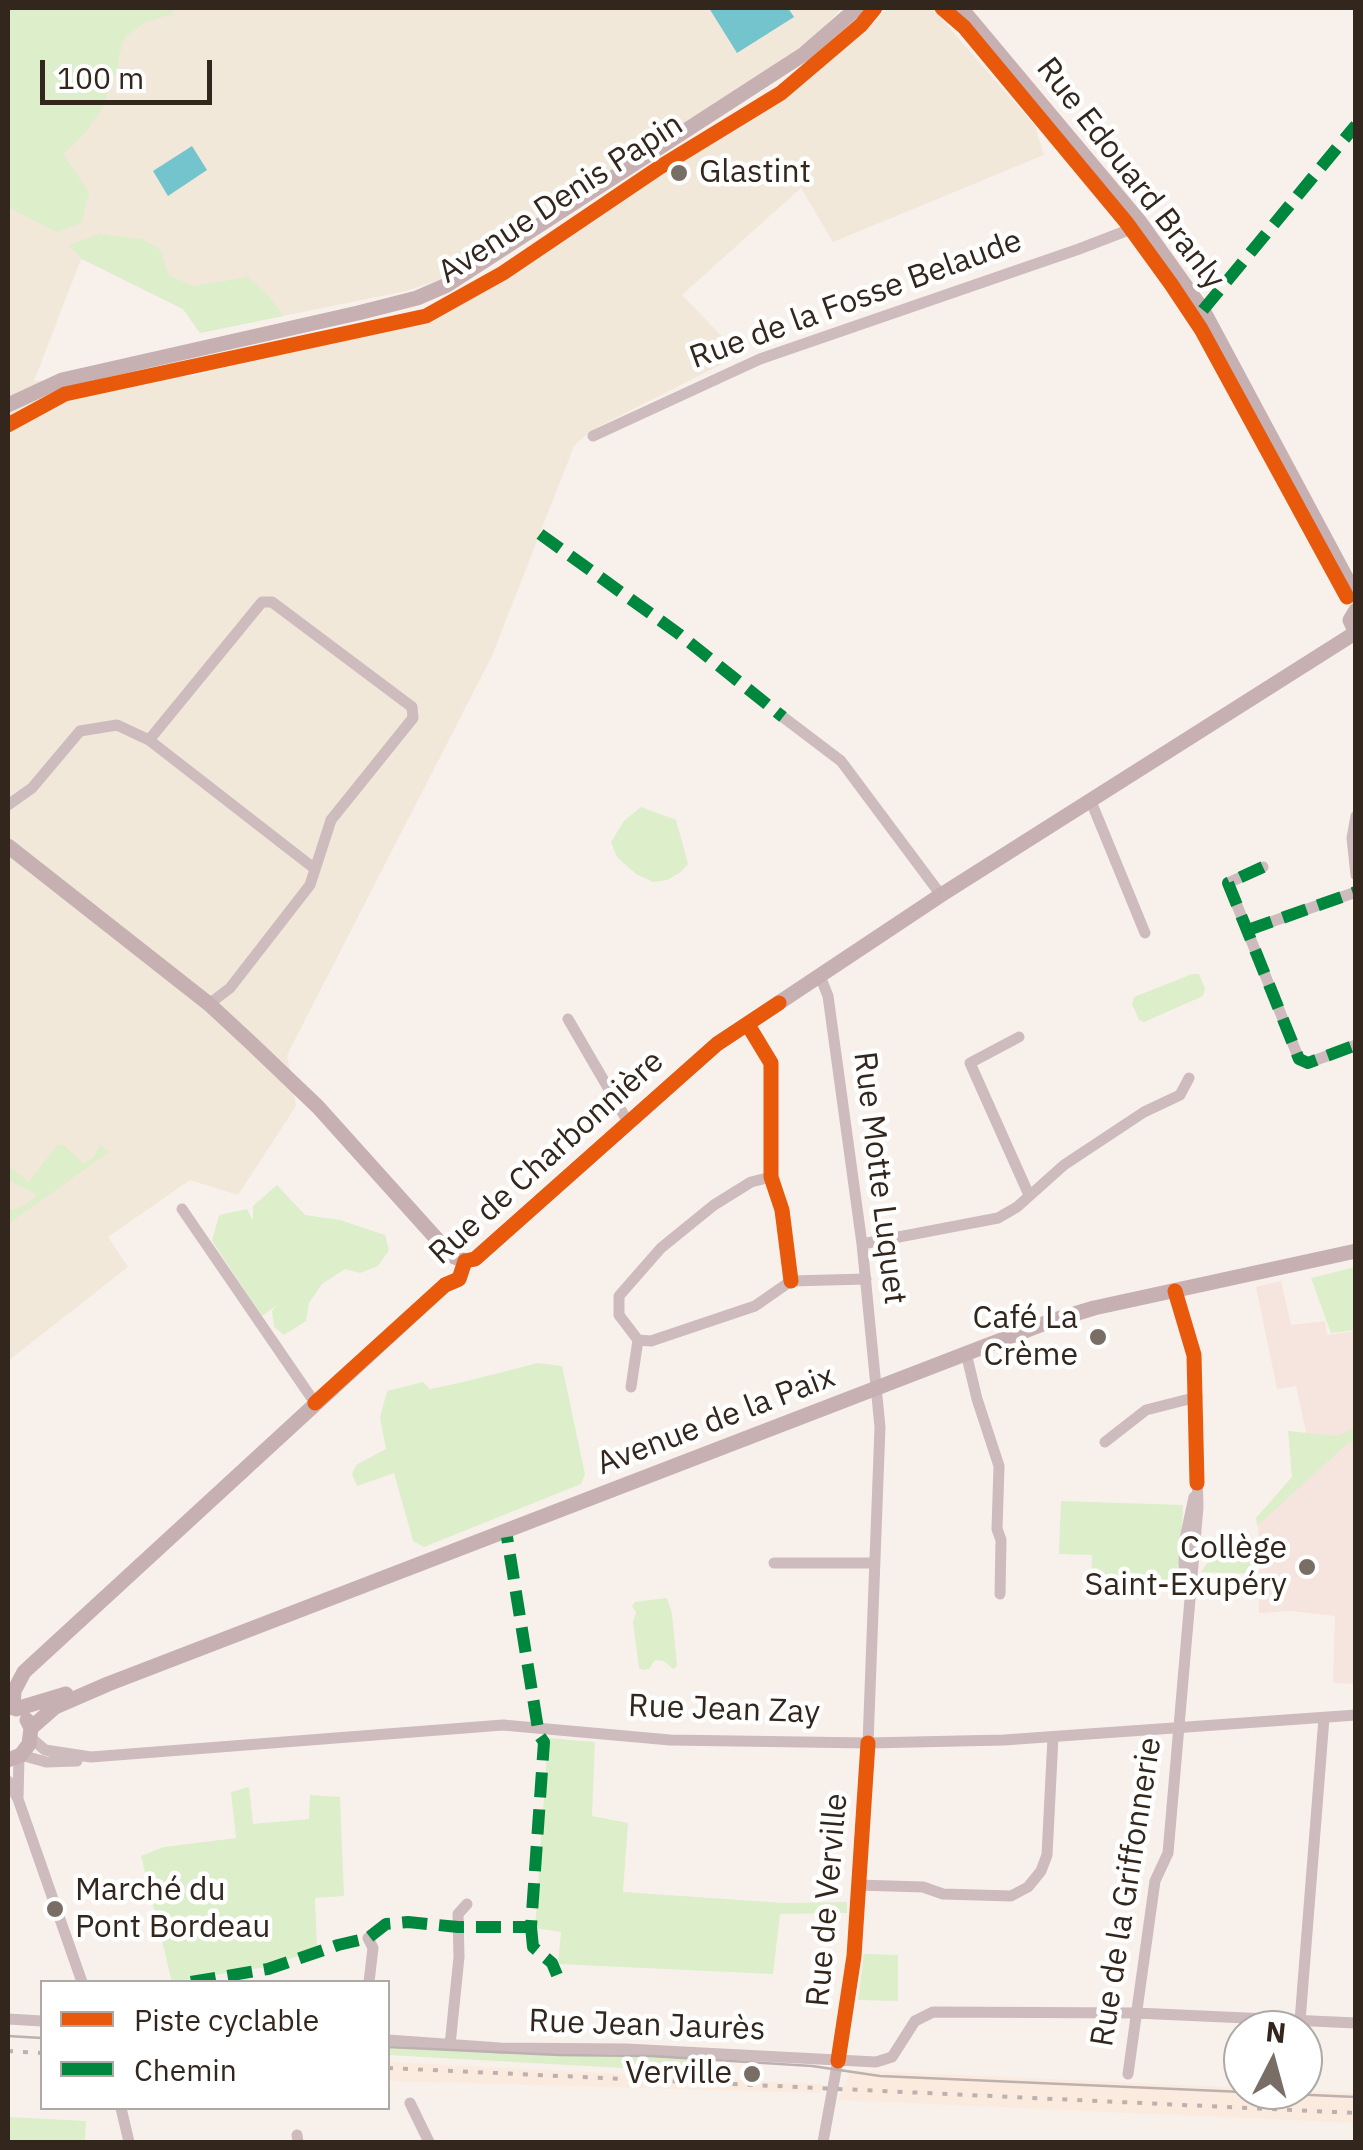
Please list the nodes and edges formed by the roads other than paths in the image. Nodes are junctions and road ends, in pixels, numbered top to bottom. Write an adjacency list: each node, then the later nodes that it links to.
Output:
1 (857, 8): 4 (street, Avenue Denis Papin)
2 (963, 8): 3 (street, Rue Edouard Branly)
3 (1140, 222): 5 (street, Rue de la Fosse Belaude); 6 (street, Rue Edouard Branly)
4 (8, 404)
5 (593, 436)
6 (1356, 596)
7 (1356, 610): 8 (street)
8 (1355, 633): 11 (street, Rue de Charbonnière)
9 (783, 717): 19 (street)
10 (150, 740): 12 (street); 16 (street); 16 (street)
11 (1090, 800): 19 (street, Rue de Charbonnière); 21 (street)
12 (8, 805)
13 (1356, 816): 17 (street)
14 (8, 846): 23 (street)
15 (1263, 867): 20 (street)
16 (315, 869): 23 (street)
17 (1356, 874)
18 (1356, 892): 20 (street)
19 (940, 895): 22 (street, Rue de Charbonnière)
20 (1248, 930): 27 (street)
21 (1145, 933)
22 (820, 976): 25 (street, Rue de Charbonnière); 33 (street, Rue Motte Luquet)
23 (209, 1004): 35 (street)
24 (568, 1019): 29 (street)
25 (748, 1025): 29 (street, Rue de Charbonnière); 30 (street)
26 (1019, 1037): 31 (street)
27 (1356, 1045)
28 (1189, 1078): 31 (street)
29 (628, 1122): 35 (street, Rue de Charbonnière)
30 (771, 1177): 37 (street); 39 (street)
31 (1029, 1195): 33 (street)
32 (182, 1210): 44 (street)
33 (862, 1244): 36 (street, Rue Motte Luquet)
34 (1356, 1251): 38 (street, Avenue de la Paix)
35 (464, 1261): 44 (street, Rue de Charbonnière)
36 (866, 1279): 37 (street); 42 (street, Rue Motte Luquet)
37 (791, 1281): 39 (street)
38 (1175, 1291): 40 (street, Avenue de la Paix); 43 (street, Rue de la Griffonnerie)
39 (638, 1340): 41 (street)
40 (966, 1354): 42 (street, Avenue de la Paix); 48 (street)
41 (632, 1387)
42 (878, 1388): 46 (street, Rue Motte Luquet); 49 (street, Avenue de la Paix)
43 (1197, 1397): 45 (street); 53 (street, Rue de la Griffonnerie)
44 (314, 1404): 50 (street, Rue de Charbonnière)
45 (1105, 1442)
46 (872, 1562): 47 (street); 56 (street, Rue de Verville)
47 (774, 1563)
48 (1000, 1594)
49 (108, 1684): 50 (street, Avenue de la Paix); 54 (street, Avenue de la Paix)
50 (11, 1707): 54 (street)
51 (1356, 1716): 52 (street, Rue Jean Zay)
52 (1324, 1718): 53 (street, Rue Jean Zay); 66 (street)
53 (1180, 1726): 55 (street, Rue Jean Zay); 67 (street, Rue de la Griffonnerie)
54 (31, 1733): 57 (street, Rue Jean Zay); 58 (street)
55 (1053, 1737): 56 (street, Rue Jean Zay); 61 (street)
56 (868, 1742): 57 (street, Rue Jean Zay); 61 (street, Rue de Verville)
57 (90, 1757): 58 (street, Rue Jean Zay)
58 (16, 1758): 60 (street)
59 (8, 1781): 60 (street)
60 (18, 1799): 64 (street)
61 (858, 1885): 75 (street, Rue de Verville)
62 (466, 1904): 74 (street)
63 (368, 1938): 65 (street)
64 (81, 1980)
65 (369, 1980)
66 (1301, 2010)
67 (1136, 2013): 68 (street, Rue Jean Jaurès); 75 (street, Rue Jean Jaurès); 76 (street, Rue de la Griffonnerie)
68 (1223, 2017)
69 (8, 2020): 70 (street)
70 (40, 2021)
71 (1323, 2022): 72 (street, Rue Jean Jaurès)
72 (1356, 2023)
73 (390, 2040): 74 (street, Rue Jean Jaurès)
74 (450, 2044): 75 (street, Rue Jean Jaurès)
75 (838, 2061): 81 (street, Rue de Verville)
76 (1128, 2074)
77 (410, 2103): 80 (street)
78 (121, 2110): 79 (street)
79 (129, 2142)
80 (430, 2142)
81 (822, 2142)

